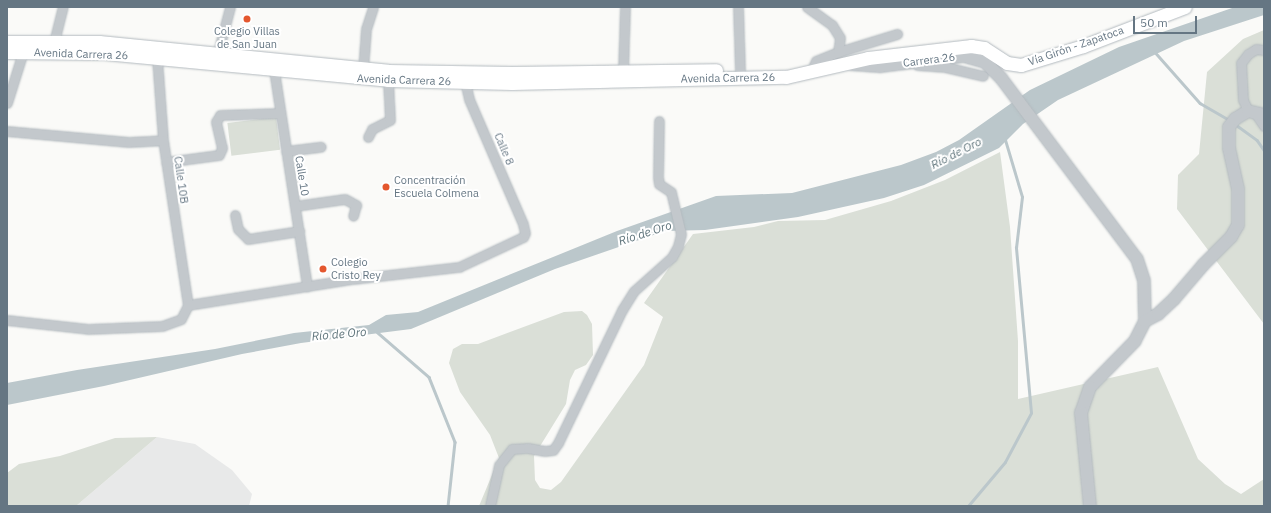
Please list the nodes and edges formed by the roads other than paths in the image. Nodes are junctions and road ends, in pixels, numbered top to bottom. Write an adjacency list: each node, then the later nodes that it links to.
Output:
1 (63, 7): 12 (street)
2 (230, 7): 18 (street)
3 (373, 7): 22 (street)
4 (618, 7): 9 (street)
5 (625, 7): 9 (street)
6 (738, 7): 23 (street)
7 (806, 7): 16 (street)
8 (1185, 7): 19 (main road, Vía Girón - Zapatoca)
9 (624, 18): 24 (street)
10 (897, 34): 16 (street)
11 (7, 42): 12 (main road, Avenida Carrera 26)
12 (54, 42): 18 (main road, Avenida Carrera 26)
13 (1264, 50): 31 (street)
14 (7, 52): 15 (main road, Avenida Carrera 26)
15 (23, 52): 17 (main road, Avenida Carrera 26); 29 (street)
16 (838, 52): 25 (street)
17 (157, 58): 18 (main road, Avenida Carrera 26); 36 (street, Calle 10B)
18 (216, 59): 21 (main road, Avenida Carrera 26); 22 (main road, Avenida Carrera 26)
19 (850, 64): 20 (street, Carrera 26); 25 (main road, Avenida Carrera 26)
20 (898, 64): 26 (street); 47 (street, Carrera 26)
21 (274, 70): 28 (main road, Avenida Carrera 26); 30 (street, Calle 10)
22 (363, 70): 27 (main road, Avenida Carrera 26)
23 (740, 70): 24 (main road, Avenida Carrera 26); 25 (main road, Avenida Carrera 26)
24 (623, 71): 27 (main road, Avenida Carrera 26)
25 (806, 72): 27 (main road, Avenida Carrera 26)
26 (983, 76)
27 (464, 78): 28 (main road, Avenida Carrera 26); 44 (street, Calle 8)
28 (388, 80): 35 (street)
29 (7, 103)
30 (280, 113): 38 (street, Calle 10); 39 (street)
31 (1256, 113): 33 (street); 47 (street)
32 (659, 121): 48 (street)
33 (1264, 126)
34 (7, 131): 36 (street)
35 (368, 137)
36 (163, 140): 39 (street, Calle 10B)
37 (321, 146): 38 (street)
38 (286, 151): 40 (street, Calle 10)
39 (166, 162): 45 (street, Calle 10B)
40 (295, 206): 42 (street); 43 (street, Calle 10)
41 (235, 215): 43 (street)
42 (353, 216)
43 (299, 231): 44 (street, Calle 10)
44 (307, 286): 45 (street)
45 (188, 305): 46 (street)
46 (7, 320)
47 (1145, 320): 49 (street)
48 (490, 506)
49 (1090, 506)

